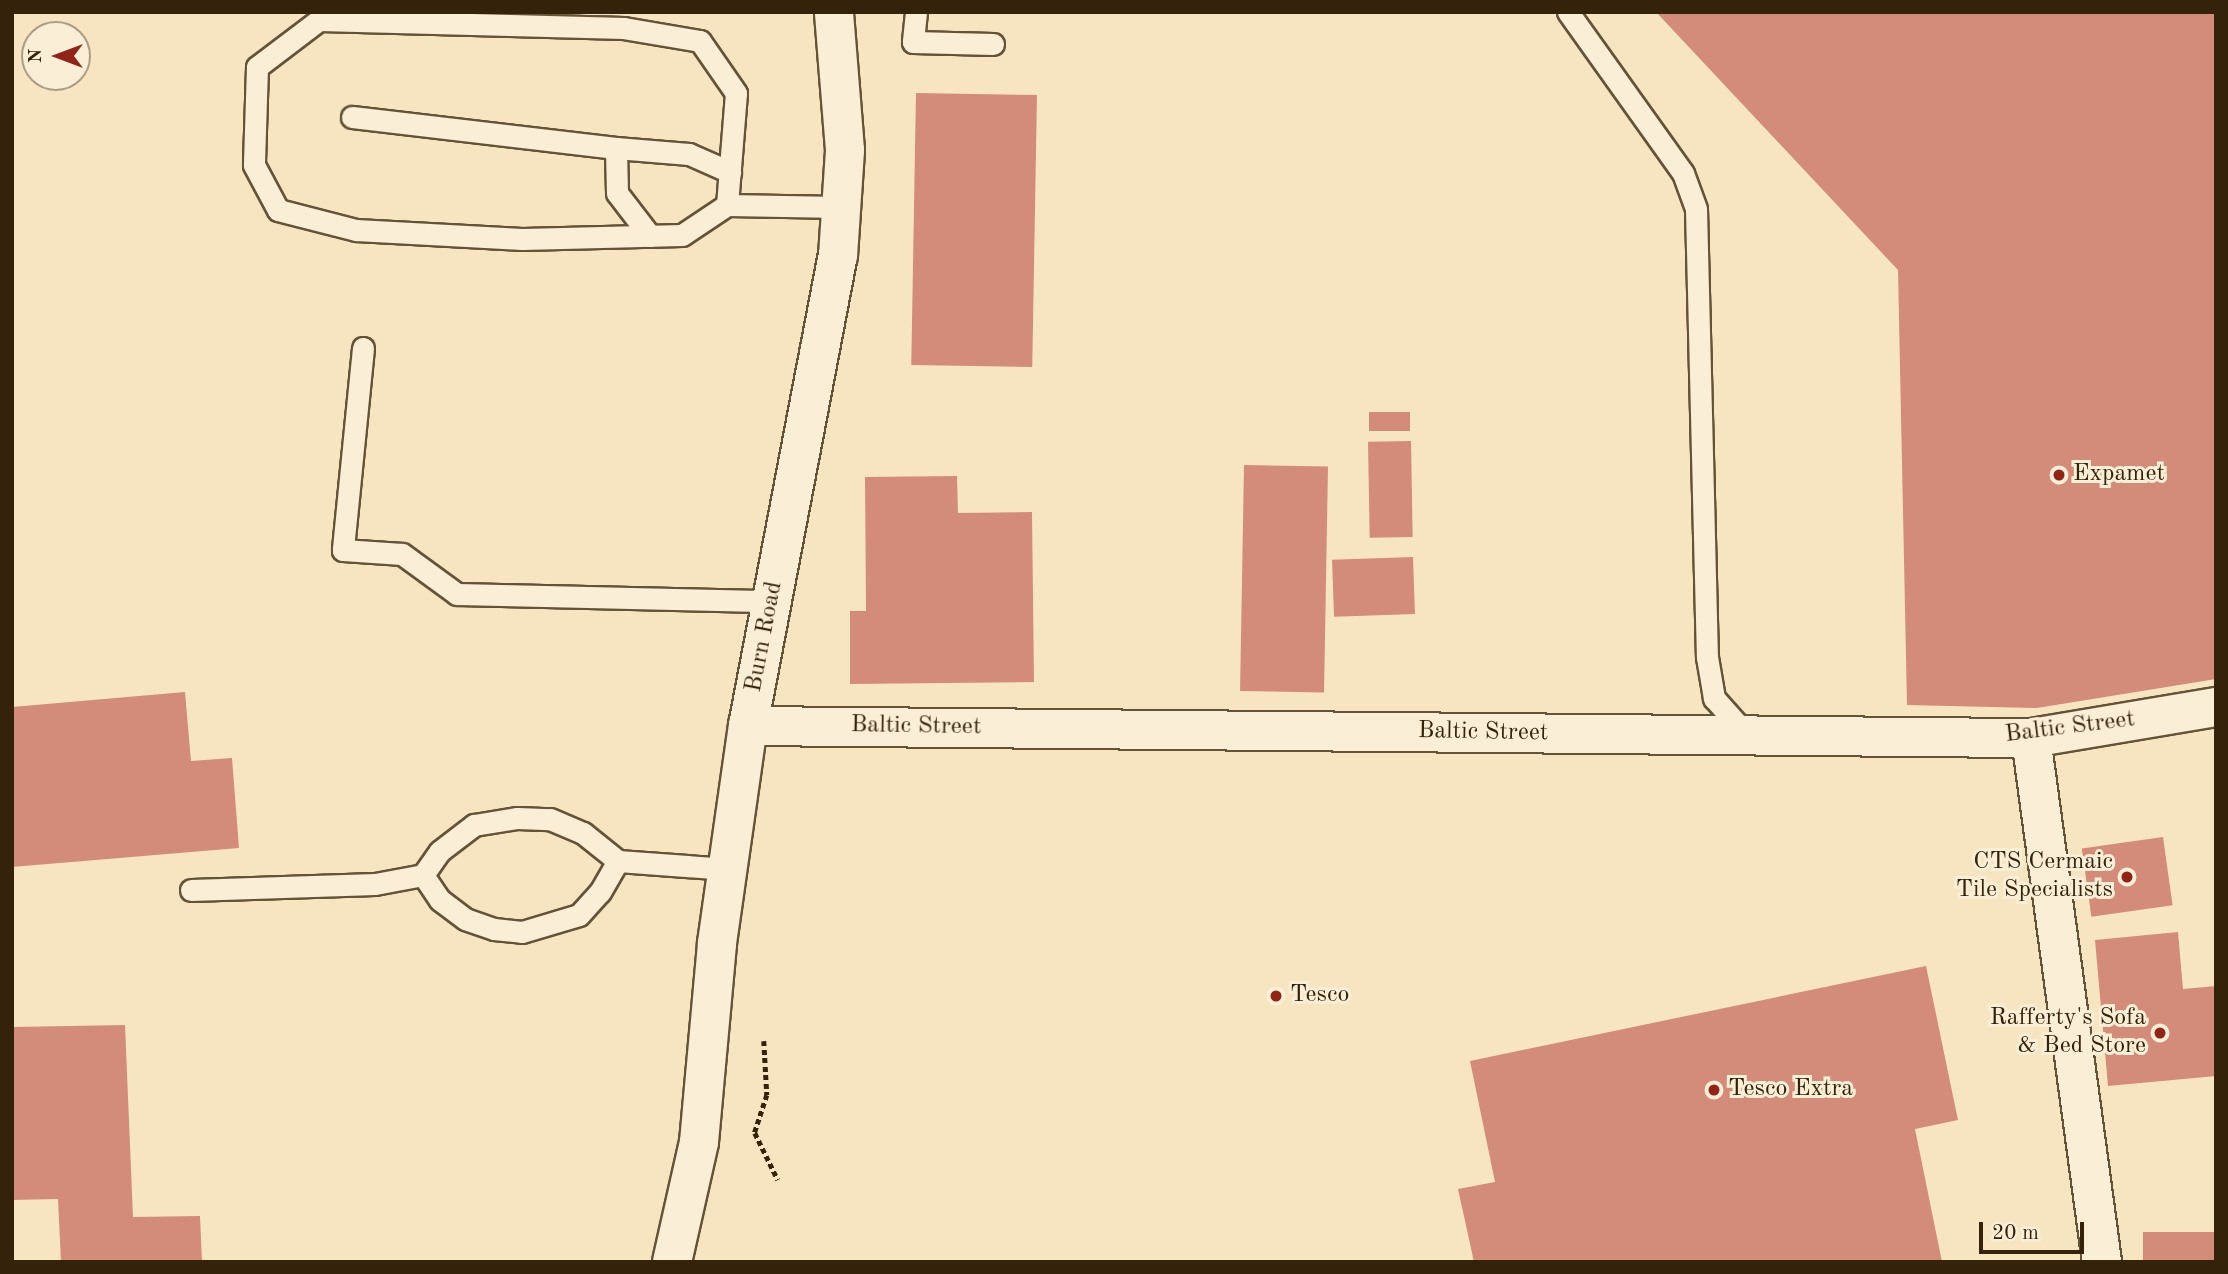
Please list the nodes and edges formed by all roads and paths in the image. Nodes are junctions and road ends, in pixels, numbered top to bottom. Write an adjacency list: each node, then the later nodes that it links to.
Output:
1 (834, 12): 9 (street, Burn Road)
2 (916, 12): 4 (lane)
3 (1568, 12): 15 (lane)
4 (993, 44)
5 (352, 117): 6 (lane)
6 (616, 148): 7 (lane); 10 (lane)
7 (730, 172): 8 (lane); 10 (lane)
8 (727, 205): 9 (lane); 10 (lane)
9 (841, 207): 12 (street, Burn Road)
10 (650, 236)
11 (363, 348): 12 (lane)
12 (772, 601): 14 (street, Burn Road)
13 (2216, 707): 16 (street, Baltic Street)
14 (748, 726): 15 (street, Baltic Street); 18 (street, Burn Road)
15 (1747, 735): 16 (street, Baltic Street)
16 (2031, 738): 24 (street)
17 (618, 860): 18 (lane); 19 (lane); 19 (lane)
18 (728, 869): 23 (street, Burn Road)
19 (423, 875): 20 (lane)
20 (191, 890)
21 (764, 1041): 22 (path)
22 (778, 1180)
23 (672, 1262)
24 (2102, 1262)

